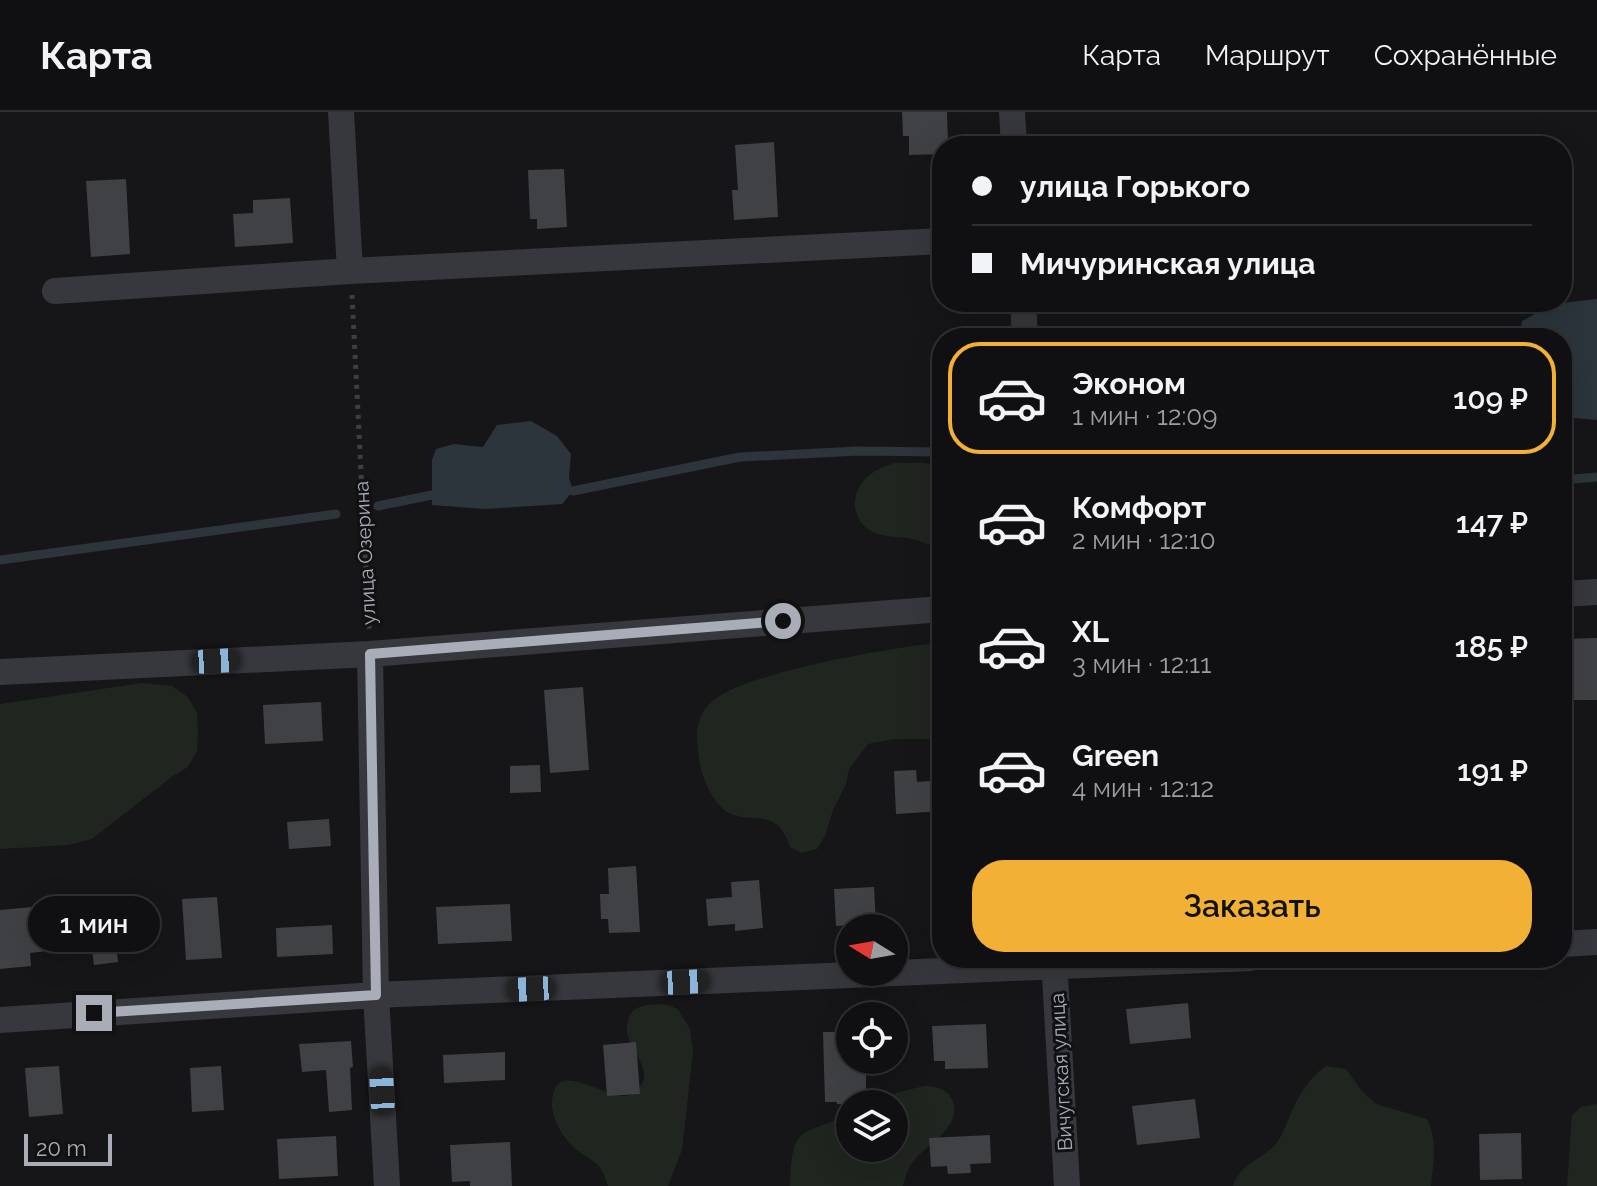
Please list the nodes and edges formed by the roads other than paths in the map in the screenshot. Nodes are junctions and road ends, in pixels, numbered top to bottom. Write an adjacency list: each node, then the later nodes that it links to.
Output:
1 (341, 112): 5 (street)
2 (1012, 112): 3 (street)
3 (1013, 136)
4 (932, 242): 5 (street)
5 (350, 271): 6 (street)
6 (55, 291)
7 (1597, 592): 8 (street)
8 (1572, 593)
9 (932, 610): 10 (street)
10 (370, 654): 11 (street); 16 (street, улица Озерина)
11 (0, 672)
12 (1597, 942): 13 (street)
13 (1572, 943)
14 (932, 968): 16 (street)
15 (1055, 968): 19 (street, Вичугская улица)
16 (376, 995): 17 (street); 18 (street, улица Озерина)
17 (0, 1020)
18 (387, 1186)
19 (1067, 1186)

